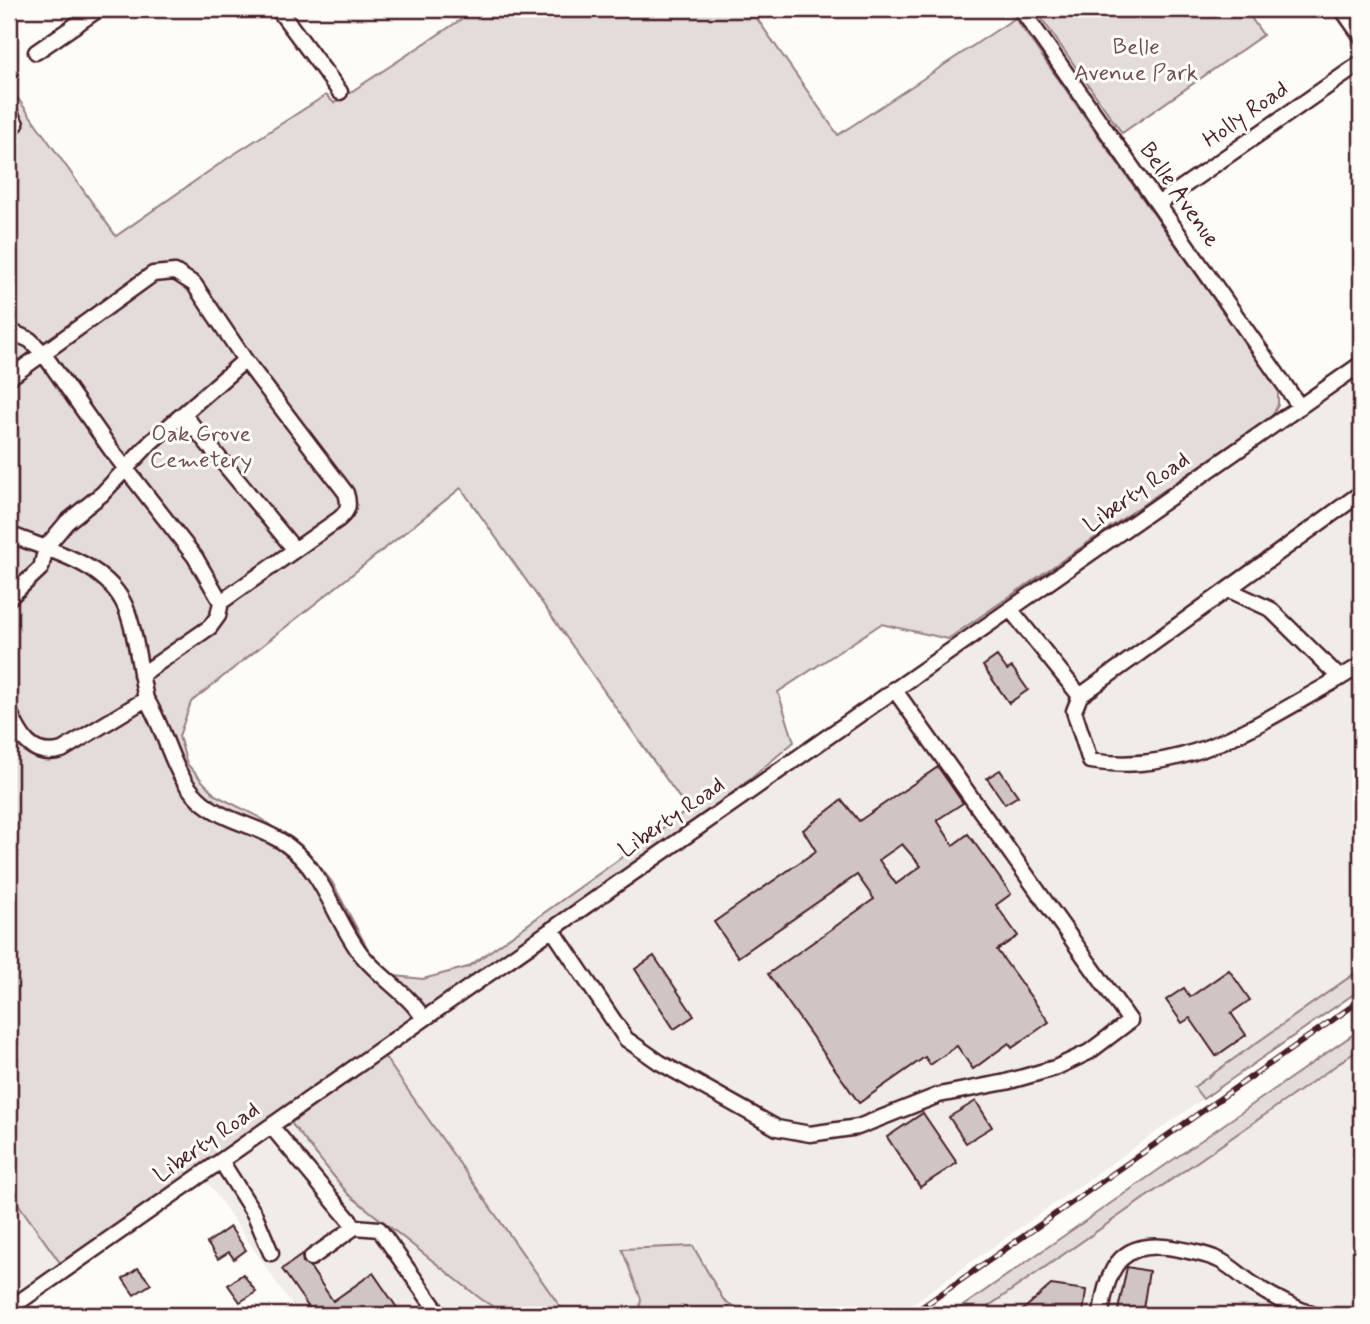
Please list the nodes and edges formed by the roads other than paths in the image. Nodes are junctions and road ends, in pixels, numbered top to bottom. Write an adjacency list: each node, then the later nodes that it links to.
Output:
1 (99, 9): 6 (street)
2 (278, 9): 8 (street)
3 (1021, 9): 9 (street, Belle Avenue)
4 (1342, 9): 5 (street)
5 (1361, 36)
6 (36, 52)
7 (1361, 63): 9 (street, Holly Road)
8 (340, 92)
9 (1158, 204): 15 (street, Belle Avenue)
10 (9, 335): 11 (street)
11 (43, 353): 12 (street); 14 (street); 17 (street)
12 (245, 360): 16 (street); 21 (street)
13 (1361, 364): 15 (street, Liberty Road)
14 (9, 378)
15 (1300, 407): 25 (street, Liberty Road)
16 (183, 414): 17 (street); 21 (street)
17 (126, 468): 20 (street); 24 (street)
18 (1361, 493): 22 (street)
19 (9, 534): 20 (street)
20 (46, 547): 23 (street); 27 (street)
21 (295, 550): 24 (street)
22 (1229, 590): 28 (street); 30 (street)
23 (9, 598)
24 (221, 602): 27 (street)
25 (1010, 609): 29 (street, Liberty Road); 30 (street)
26 (1361, 665): 28 (street)
27 (141, 675): 31 (street)
28 (1340, 678): 30 (street)
29 (894, 689): 33 (street, Liberty Road); 33 (street)
30 (1080, 696)
31 (146, 699): 32 (street); 34 (street)
32 (9, 711)
33 (552, 929): 34 (street, Liberty Road)
34 (424, 1019): 35 (street, Liberty Road)
35 (271, 1126): 36 (street, Liberty Road); 37 (street)
36 (220, 1161): 38 (street); 40 (street, Liberty Road)
37 (355, 1227): 39 (street); 41 (street)
38 (271, 1253)
39 (311, 1258)
40 (9, 1309)
41 (440, 1315)
42 (1101, 1315): 43 (street)
43 (1314, 1315)

